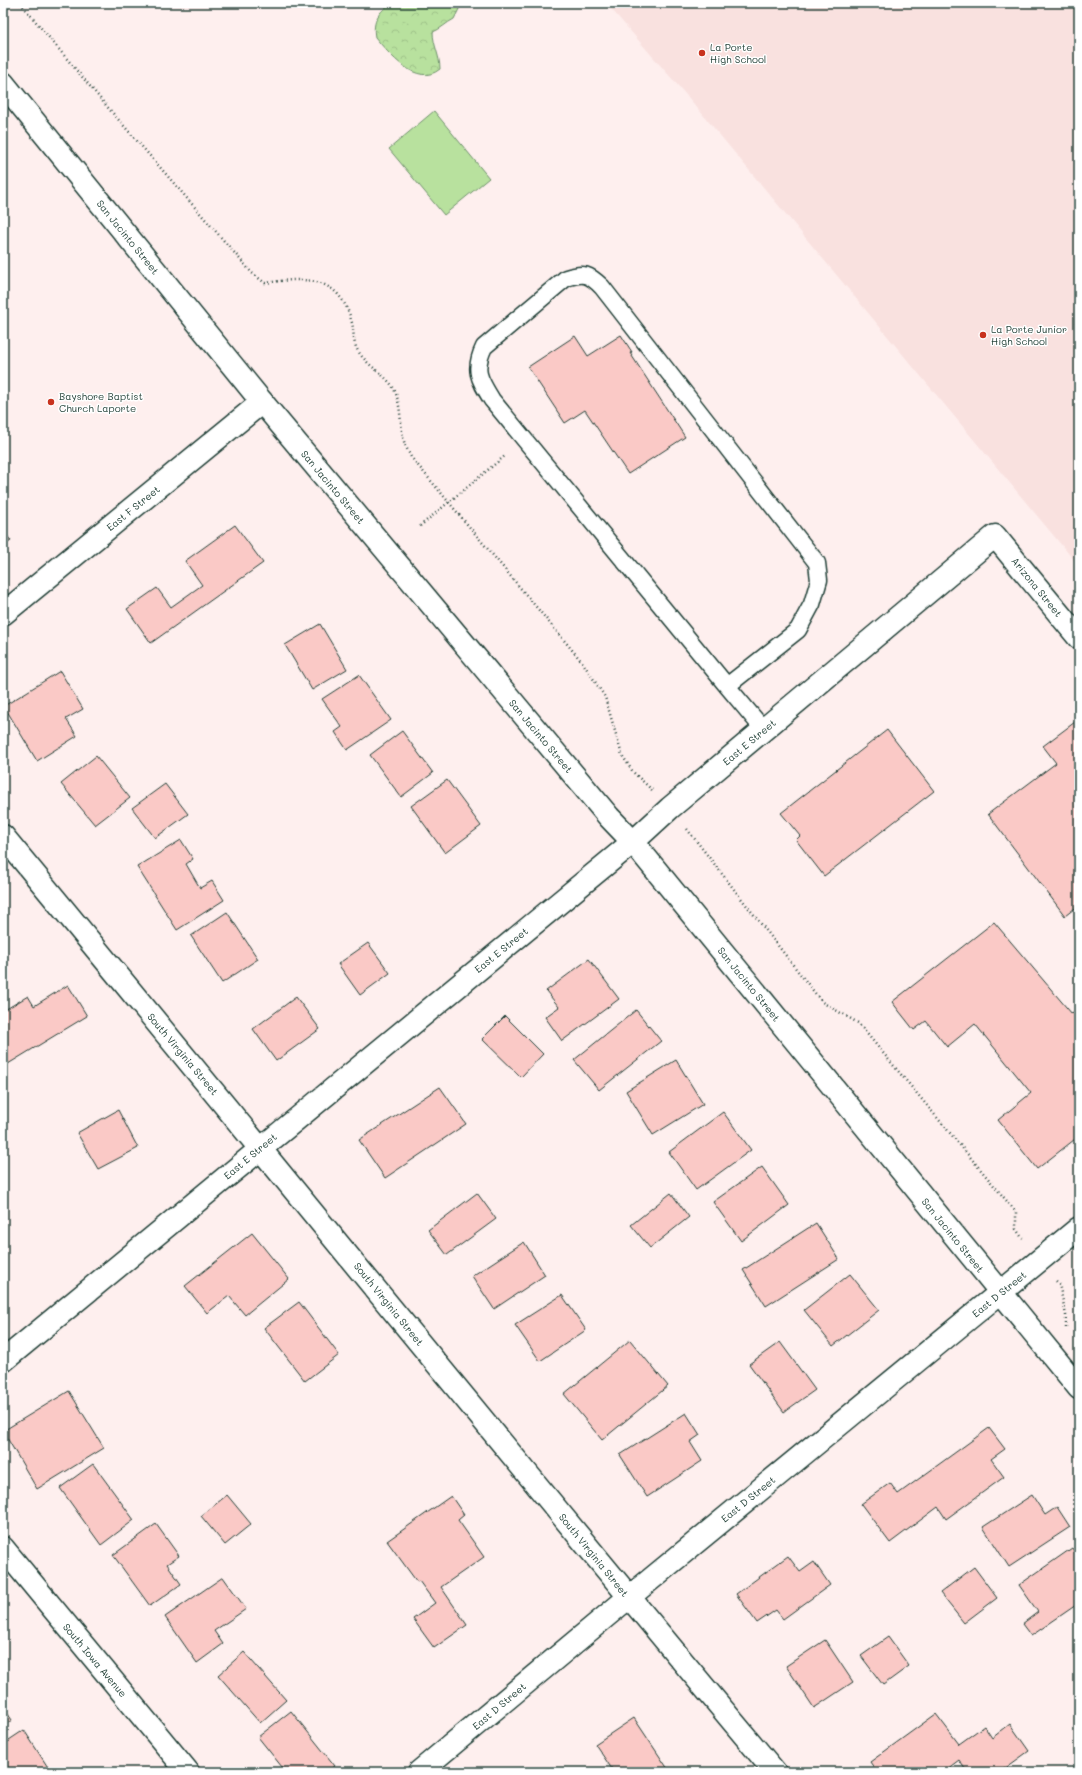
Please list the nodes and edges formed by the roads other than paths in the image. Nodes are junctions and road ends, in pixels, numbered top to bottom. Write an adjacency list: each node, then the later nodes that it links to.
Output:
1 (6, 93): 2 (street, San Jacinto Street)
2 (262, 402): 4 (street, East F Street); 9 (street, San Jacinto Street)
3 (995, 536): 5 (street, Arizona Street); 7 (street, East E Street)
4 (3, 614)
5 (1079, 638)
6 (727, 686): 6 (lane); 7 (lane)
7 (764, 730): 9 (street, East E Street)
8 (3, 836): 10 (street, South Virginia Street)
9 (633, 842): 10 (street, East E Street); 12 (street, San Jacinto Street)
10 (261, 1148): 13 (street, East E Street); 16 (street, South Virginia Street)
11 (1079, 1228): 12 (street, East D Street)
12 (1000, 1292): 14 (street, San Jacinto Street); 16 (street, East D Street)
13 (3, 1361)
14 (1079, 1388)
15 (3, 1548): 17 (street, South Iowa Avenue)
16 (628, 1598): 18 (street, East D Street); 19 (street, South Virginia Street)
17 (188, 1772)
18 (419, 1772)
19 (774, 1772)

